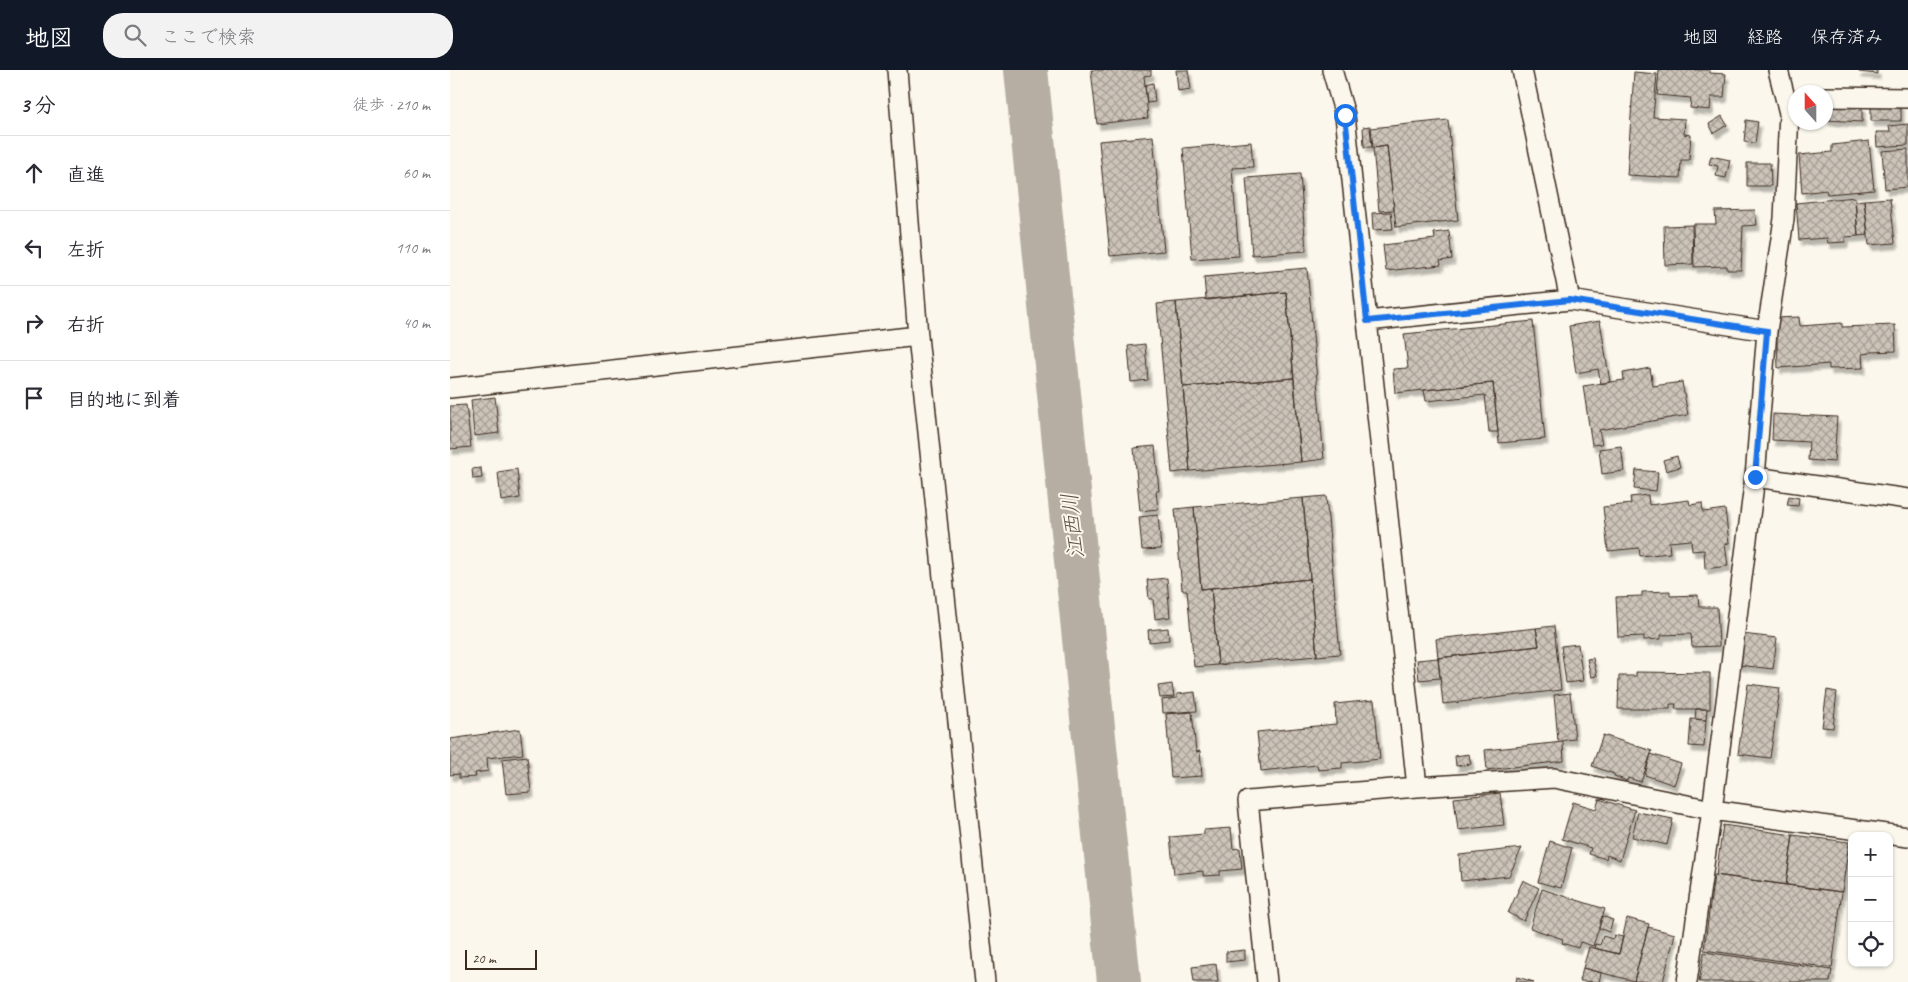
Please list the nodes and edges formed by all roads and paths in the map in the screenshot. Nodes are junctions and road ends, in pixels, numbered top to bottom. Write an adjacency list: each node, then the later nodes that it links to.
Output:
1 (897, 70): 12 (street)
2 (1332, 70): 10 (street)
3 (1522, 70): 9 (street)
4 (1778, 70): 5 (street)
5 (1788, 92)
6 (1833, 97): 7 (street)
7 (1908, 98)
8 (1788, 130): 11 (street)
9 (1570, 300): 10 (street); 11 (street)
10 (1367, 321): 16 (street)
11 (1767, 331): 14 (street)
12 (918, 336): 13 (street); 19 (street)
13 (450, 388)
14 (1755, 477): 15 (street); 17 (street)
15 (1908, 499)
16 (1417, 787): 17 (street); 20 (street)
17 (1712, 810): 18 (street); 21 (street)
18 (1908, 836)
19 (985, 982)
20 (1267, 982)
21 (1687, 982)

